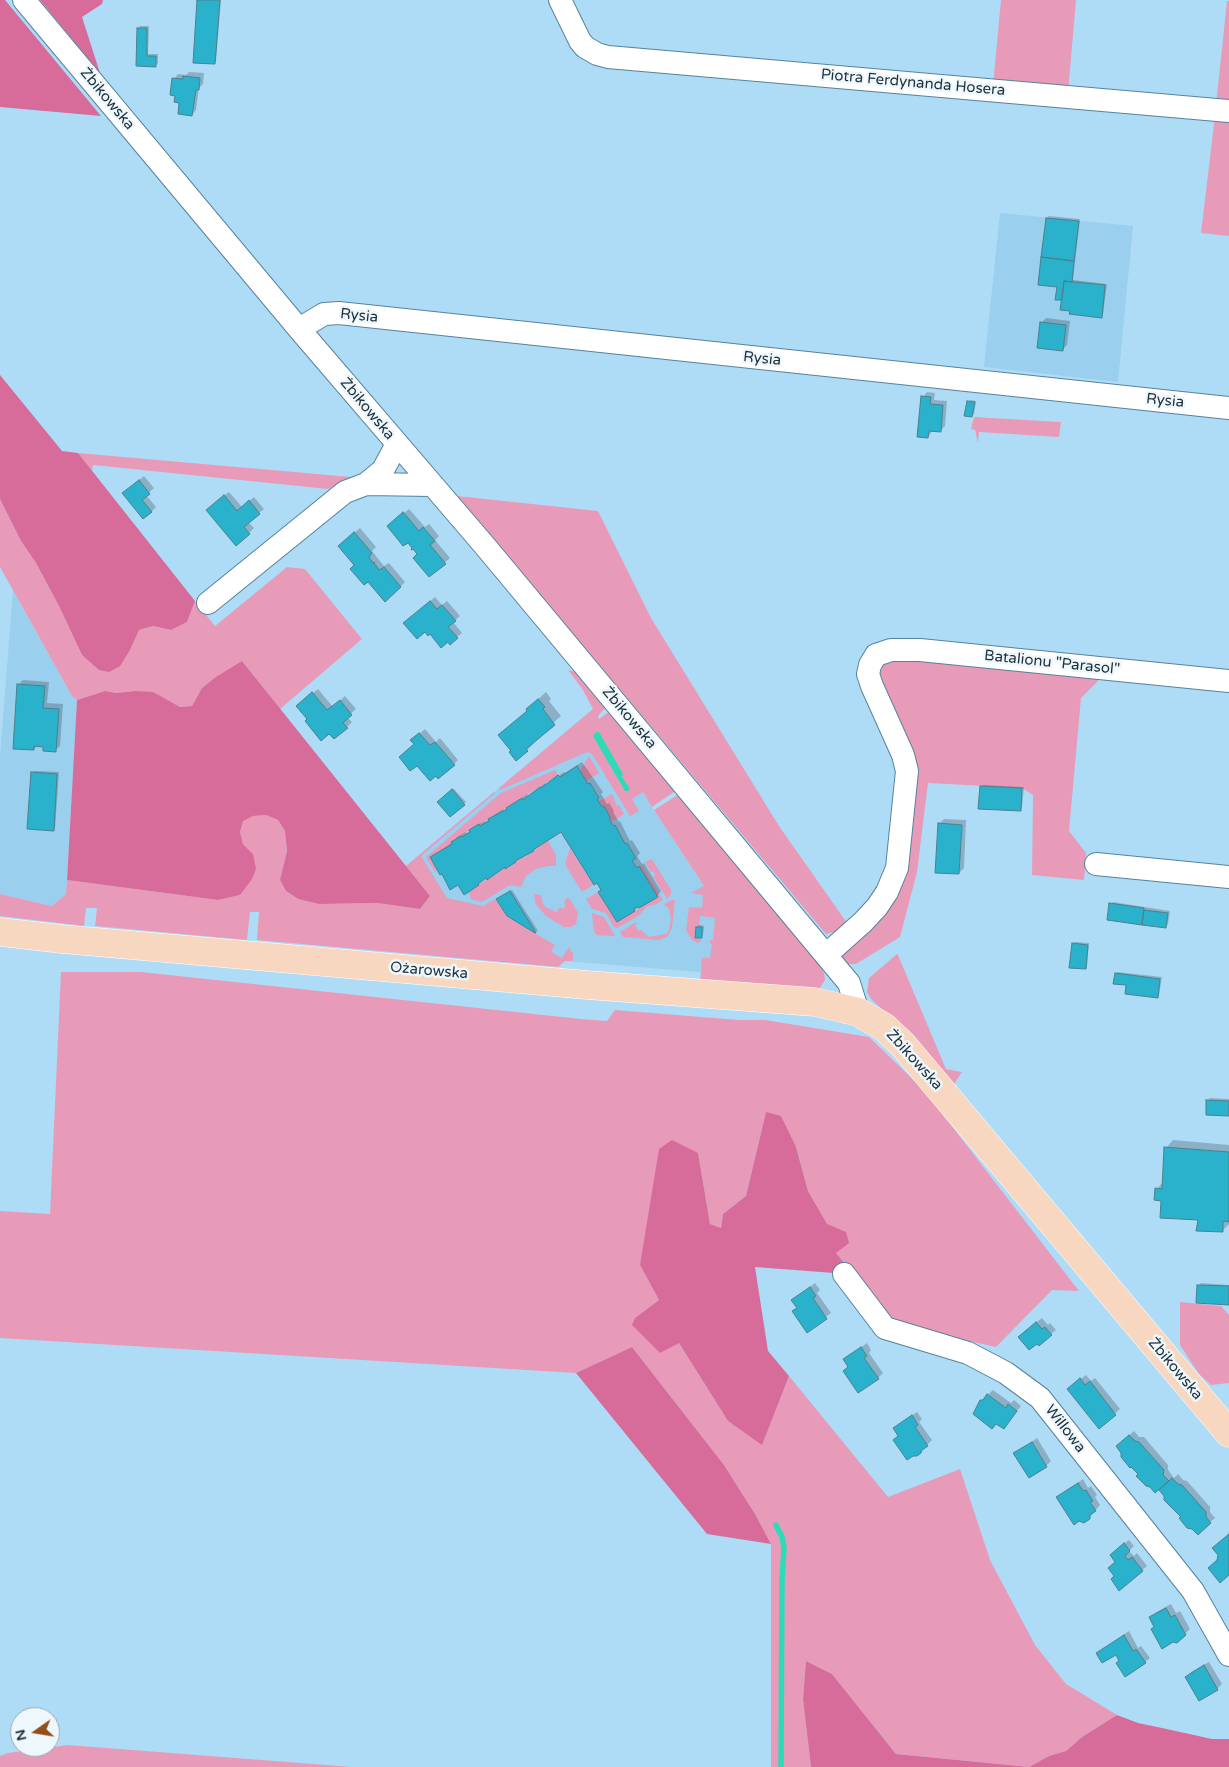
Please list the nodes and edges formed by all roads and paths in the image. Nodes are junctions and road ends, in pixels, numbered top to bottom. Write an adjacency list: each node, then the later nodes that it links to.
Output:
1 (24, 0): 4 (street, Żbikowska)
2 (560, 0): 3 (street, Piotra Ferdynanda Hosera)
3 (1229, 111)
4 (300, 329): 5 (street, Rysia); 6 (street, Żbikowska)
5 (1229, 408)
6 (397, 444): 7 (street); 8 (street, Żbikowska)
7 (366, 484): 8 (street); 9 (street)
8 (432, 485): 14 (street, Żbikowska)
9 (208, 603)
10 (1229, 681): 14 (street, Batalionu "Parasol")
11 (1096, 864): 12 (street)
12 (1229, 877)
13 (0, 932): 15 (main road, Ożarowska)
14 (826, 955): 15 (street, Żbikowska)
15 (858, 1012): 17 (main road, Żbikowska)
16 (844, 1274): 18 (street, Willowa)
17 (1229, 1433)
18 (1229, 1655)

